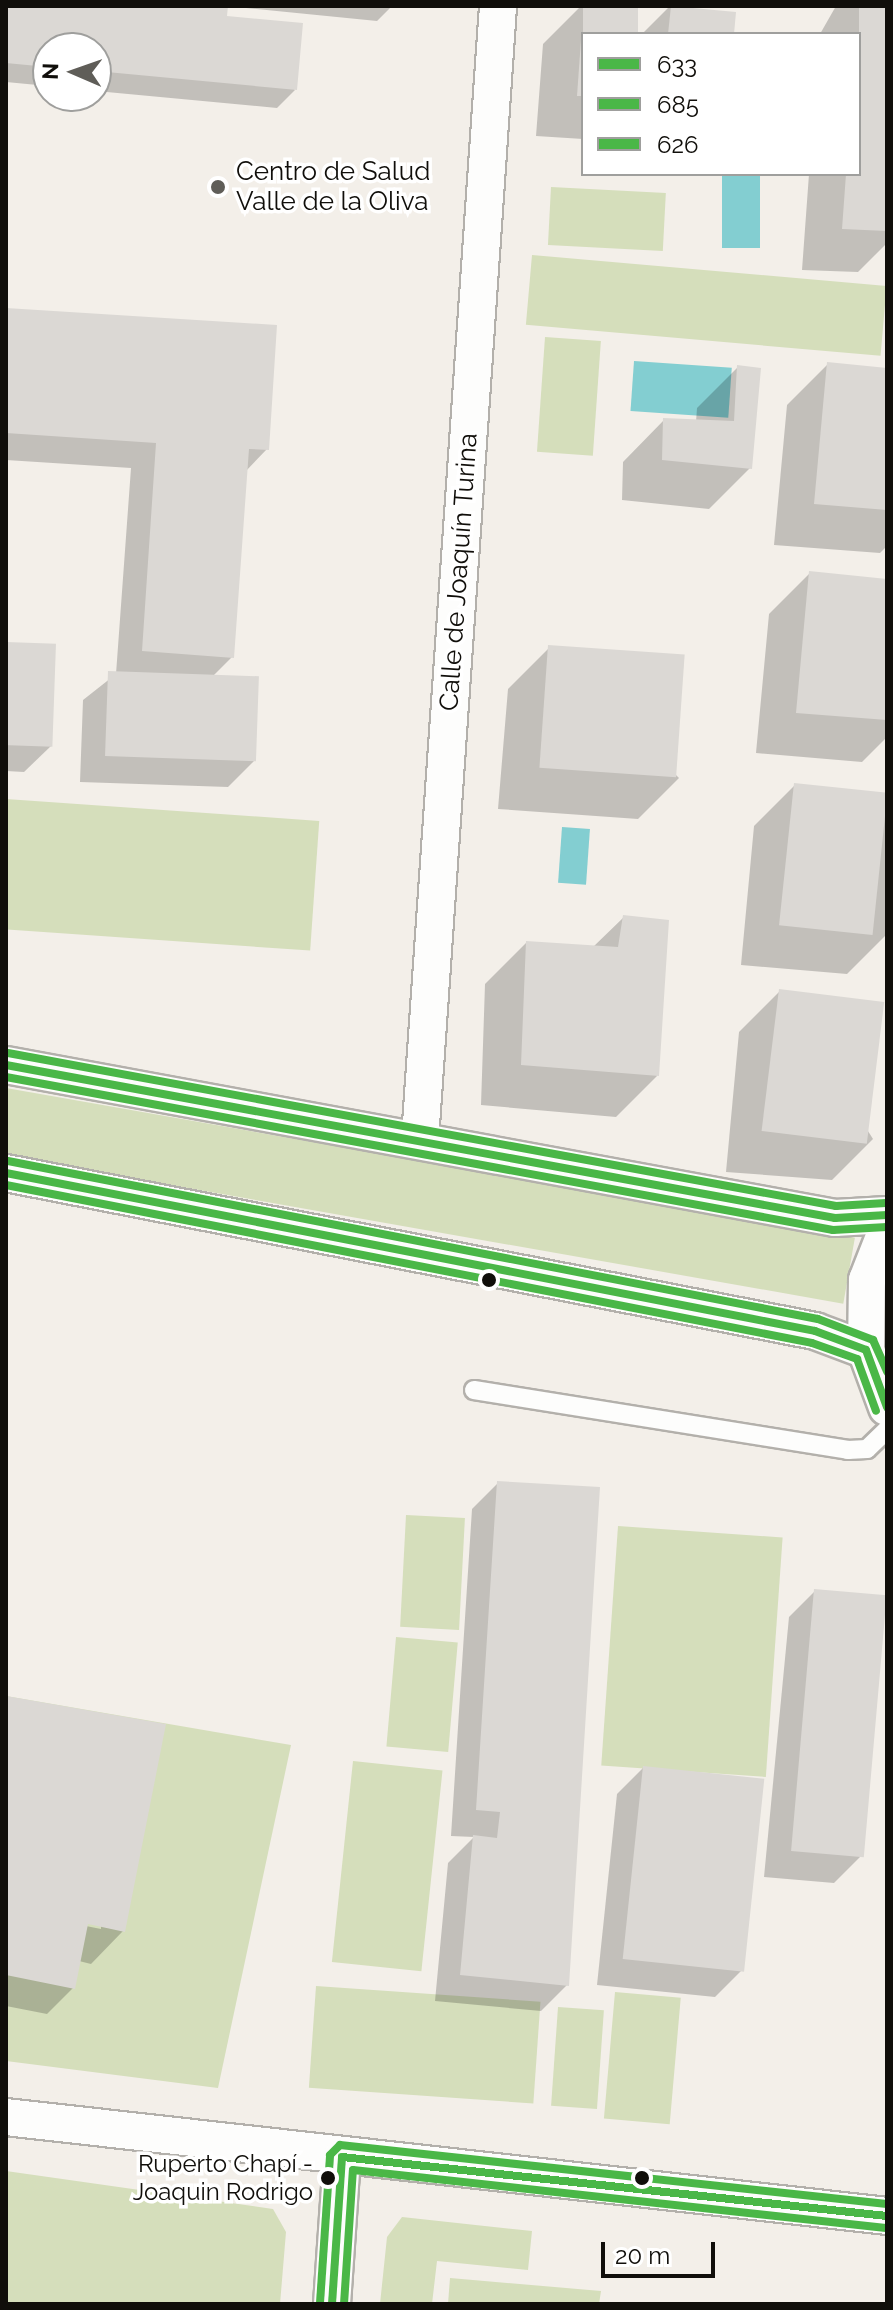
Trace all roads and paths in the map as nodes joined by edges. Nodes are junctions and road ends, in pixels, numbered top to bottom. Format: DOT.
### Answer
graph roads {
  1 [pos="498,6"];
  2 [pos="6,1065"];
  3 [pos="420,1139"];
  4 [pos="6,1173"];
  5 [pos="887,1215"];
  6 [pos="887,1229"];
  7 [pos="866,1350"];
  8 [pos="474,1390"];
  9 [pos="887,1407"];
  10 [pos="887,1430"];
  11 [pos="6,2117"];
  12 [pos="342,2157"];
  13 [pos="887,2216"];
  14 [pos="332,2304"];
  1 -- 3 [label="street, Calle de Joaquín Turina"];
  2 -- 3 [label="street"];
  3 -- 5 [label="street"];
  4 -- 7 [label="street"];
  6 -- 7 [label="street"];
  7 -- 9 [label="street"];
  8 -- 10 [label="lane"];
  11 -- 12 [label="street"];
  12 -- 13 [label="street"];
  12 -- 14 [label="street"];
}
